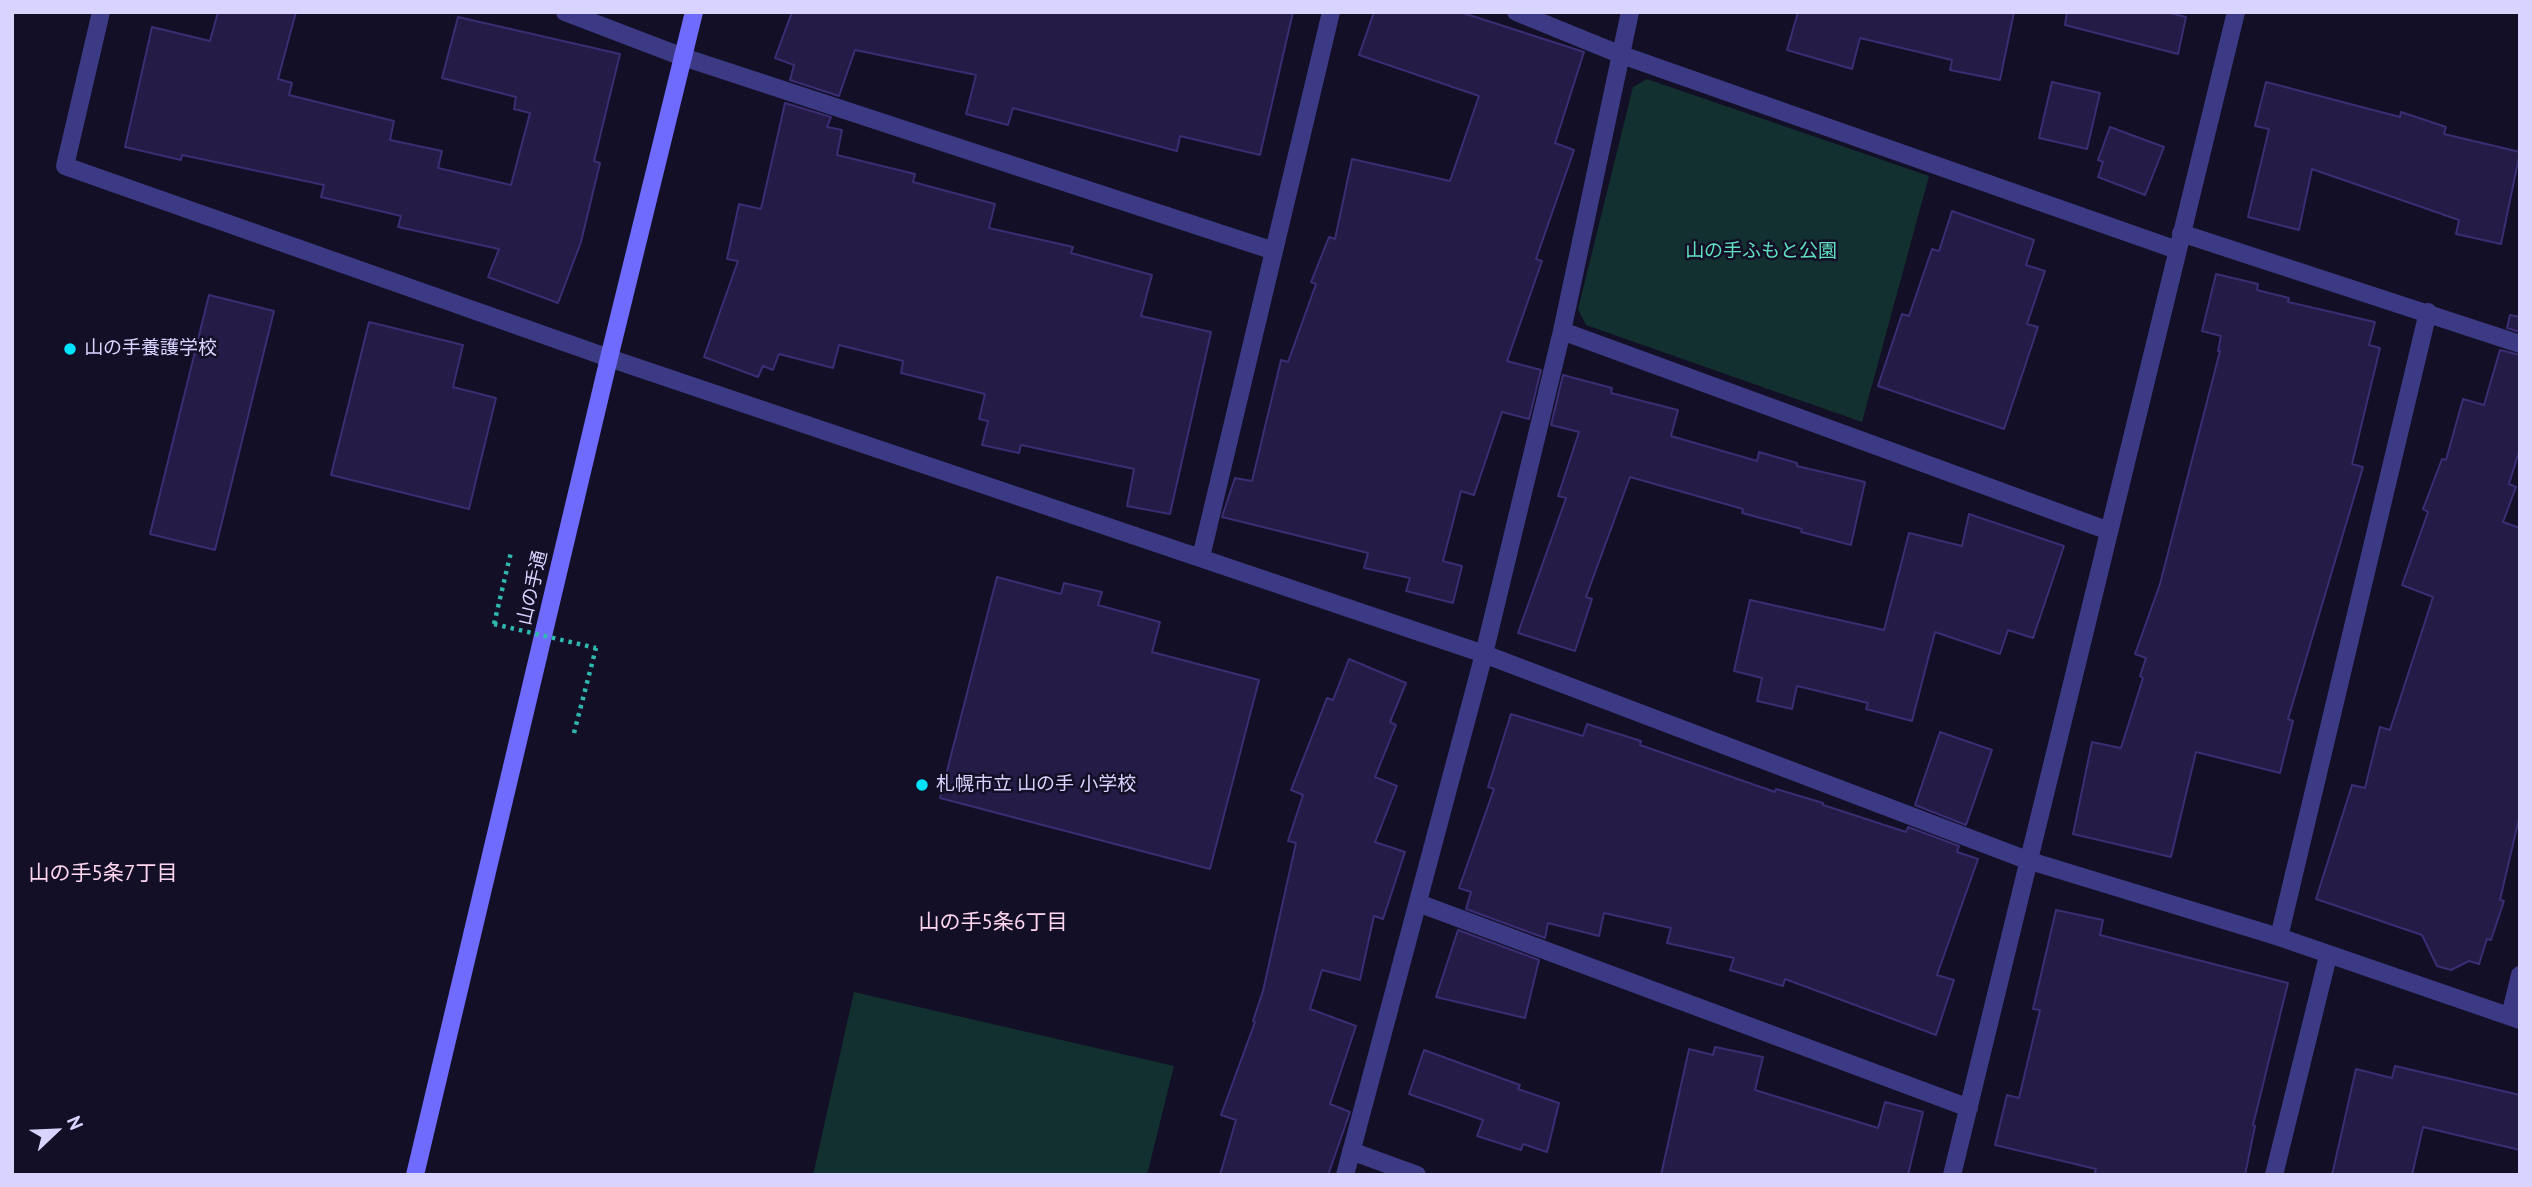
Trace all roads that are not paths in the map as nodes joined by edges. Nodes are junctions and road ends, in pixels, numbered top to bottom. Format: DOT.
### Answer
graph roads {
  1 [pos="101,12"];
  2 [pos="565,12"];
  3 [pos="694,12"];
  4 [pos="1331,12"];
  5 [pos="1516,12"];
  6 [pos="1630,12"];
  7 [pos="2235,12"];
  8 [pos="1619,54"];
  9 [pos="683,57"];
  10 [pos="2178,242"];
  11 [pos="1274,251"];
  12 [pos="2428,313"];
  13 [pos="1562,331"];
  14 [pos="2520,344"];
  15 [pos="609,358"];
  16 [pos="2109,531"];
  17 [pos="1201,557"];
  18 [pos="1484,654"];
  19 [pos="2027,860"];
  20 [pos="1418,903"];
  21 [pos="2279,937"];
  22 [pos="2328,956"];
  23 [pos="2520,975"];
  24 [pos="2515,1018"];
  25 [pos="1969,1108"];
  26 [pos="1351,1151"];
  27 [pos="415,1175"];
  28 [pos="1345,1175"];
  29 [pos="1417,1175"];
  30 [pos="1952,1175"];
  31 [pos="2274,1175"];
  1 -- 15 [label="street"];
  2 -- 9 [label="street"];
  3 -- 9 [label="main road, 山の手通"];
  4 -- 11 [label="street"];
  5 -- 8 [label="street"];
  6 -- 8 [label="street"];
  7 -- 10 [label="street"];
  8 -- 10 [label="street"];
  8 -- 13 [label="street"];
  9 -- 11 [label="street"];
  9 -- 15 [label="main road, 山の手通"];
  10 -- 12 [label="street"];
  10 -- 16 [label="street"];
  11 -- 17 [label="street"];
  12 -- 14 [label="street"];
  12 -- 21 [label="street"];
  13 -- 16 [label="street"];
  13 -- 18 [label="street"];
  15 -- 17 [label="street"];
  15 -- 27 [label="main road, 山の手通"];
  16 -- 19 [label="street"];
  17 -- 18 [label="street"];
  18 -- 19 [label="street"];
  18 -- 20 [label="street"];
  19 -- 21 [label="street"];
  19 -- 25 [label="street"];
  20 -- 25 [label="street"];
  20 -- 26 [label="street"];
  21 -- 22 [label="street"];
  22 -- 24 [label="street"];
  22 -- 31 [label="street"];
  23 -- 24 [label="street"];
  25 -- 30 [label="street"];
  26 -- 28 [label="street"];
  26 -- 29 [label="street"];
}
